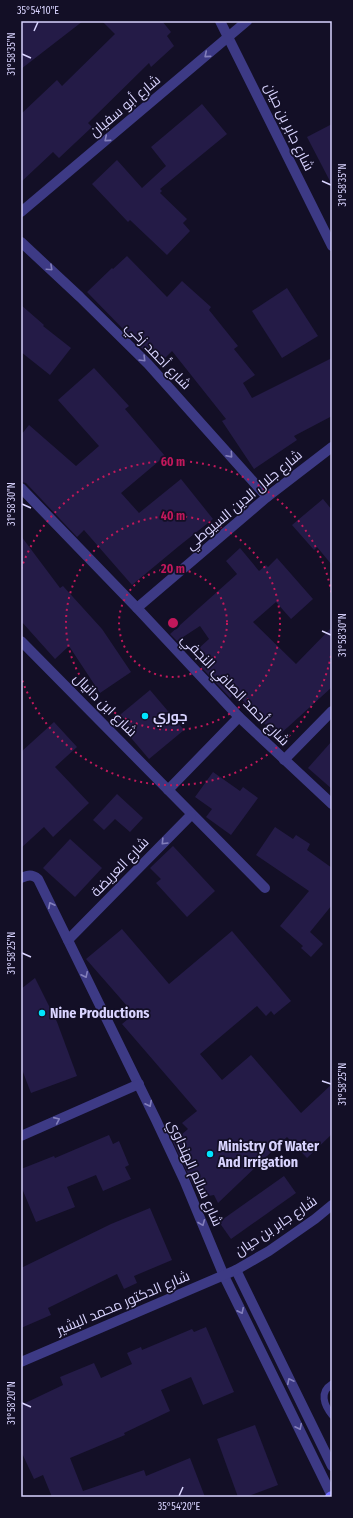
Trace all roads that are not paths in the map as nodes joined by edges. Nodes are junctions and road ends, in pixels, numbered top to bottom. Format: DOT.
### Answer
graph roads {
  1 [pos="220,21"];
  2 [pos="247,21"];
  3 [pos="228,37"];
  4 [pos="21,212"];
  5 [pos="21,242"];
  6 [pos="332,246"];
  7 [pos="332,447"];
  8 [pos="21,488"];
  9 [pos="266,497"];
  10 [pos="137,608"];
  11 [pos="21,641"];
  12 [pos="332,711"];
  13 [pos="239,717"];
  14 [pos="284,760"];
  15 [pos="168,790"];
  16 [pos="332,804"];
  17 [pos="191,814"];
  18 [pos="21,878"];
  19 [pos="265,888"];
  20 [pos="68,940"];
  21 [pos="139,1084"];
  22 [pos="21,1136"];
  23 [pos="332,1205"];
  24 [pos="236,1270"];
  25 [pos="224,1276"];
  26 [pos="21,1362"];
  27 [pos="332,1384"];
  28 [pos="332,1415"];
  29 [pos="332,1466"];
  30 [pos="331,1496"];
  1 -- 3 [label="street, شارع جابر بن حيان"];
  2 -- 3 [label="street, شارع أبو سفيان"];
  3 -- 4 [label="street, شارع أبو سفيان, one-way"];
  3 -- 6 [label="street, شارع جابر بن حيان"];
  5 -- 9 [label="street, شارع أحمد زكي, one-way"];
  7 -- 9 [label="street, شارع جلال الدين السيوطي"];
  8 -- 10 [label="street, شارع أحمد الصافي النجفي"];
  9 -- 10 [label="street, شارع جلال الدين السيوطي"];
  10 -- 13 [label="street, شارع أحمد الصافي النجفي"];
  11 -- 15 [label="street, شارع ابن دانيال"];
  12 -- 14 [label="street"];
  13 -- 14 [label="street, شارع أحمد الصافي النجفي"];
  13 -- 15 [label="street"];
  14 -- 16 [label="street, شارع أحمد الصافي النجفي"];
  15 -- 17 [label="street, شارع ابن دانيال"];
  17 -- 19 [label="street, شارع ابن دانيال"];
  17 -- 20 [label="street, شارع العريضة, one-way"];
  20 -- 18 [label="street, شارع سالم الهنداوي, one-way"];
  20 -- 21 [label="street, شارع سالم الهنداوي, one-way"];
  22 -- 21 [label="street, one-way"];
  21 -- 25 [label="street, شارع سالم الهنداوي, one-way"];
  23 -- 24 [label="street, شارع جابر بن حيان"];
  24 -- 25 [label="street, شارع الدكتور محمد البشير"];
  29 -- 24 [label="street, one-way"];
  25 -- 26 [label="street, شارع الدكتور محمد البشير"];
  25 -- 30 [label="street, شارع سالم الهنداوي, one-way"];
  27 -- 28 [label="lane"];
}
